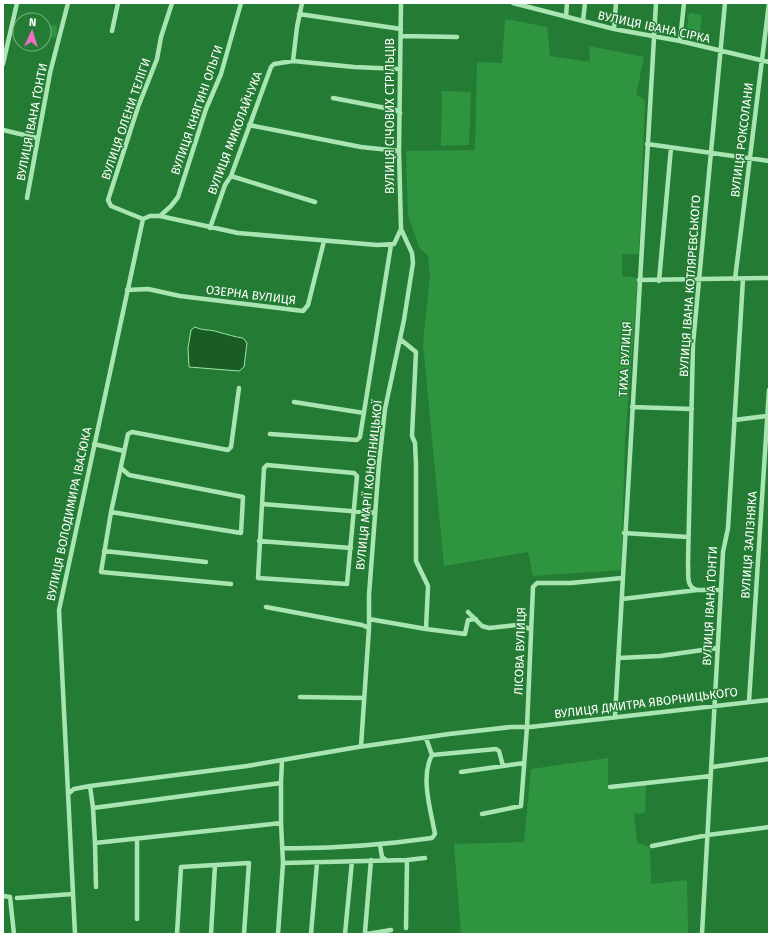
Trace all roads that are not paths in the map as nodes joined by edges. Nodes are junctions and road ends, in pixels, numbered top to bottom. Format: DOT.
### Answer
graph roads {
  1 [pos="17,3"];
  2 [pos="68,3"];
  3 [pos="118,3"];
  4 [pos="172,3"];
  5 [pos="241,3"];
  6 [pos="302,3"];
  7 [pos="401,3"];
  8 [pos="513,3"];
  9 [pos="567,3"];
  10 [pos="584,3"];
  11 [pos="616,3"];
  12 [pos="656,3"];
  13 [pos="684,3"];
  14 [pos="725,3"];
  15 [pos="769,3"];
  16 [pos="527,5"];
  17 [pos="300,14"];
  18 [pos="566,17"];
  19 [pos="583,21"];
  20 [pos="400,29"];
  21 [pos="614,29"];
  22 [pos="112,31"];
  23 [pos="401,36"];
  24 [pos="655,36"];
  25 [pos="457,37"];
  26 [pos="680,41"];
  27 [pos="720,51"];
  28 [pos="293,61"];
  29 [pos="761,61"];
  30 [pos="769,62"];
  31 [pos="3,64"];
  32 [pos="400,69"];
  33 [pos="333,98"];
  34 [pos="400,113"];
  35 [pos="250,125"];
  36 [pos="3,130"];
  37 [pos="37,138"];
  38 [pos="647,144"];
  39 [pos="671,148"];
  40 [pos="399,151"];
  41 [pos="710,153"];
  42 [pos="750,158"];
  43 [pos="769,161"];
  44 [pos="231,176"];
  45 [pos="27,198"];
  46 [pos="315,202"];
  47 [pos="160,216"];
  48 [pos="143,221"];
  49 [pos="210,228"];
  50 [pos="401,229"];
  51 [pos="323,242"];
  52 [pos="391,245"];
  53 [pos="769,278"];
  54 [pos="736,279"];
  55 [pos="743,279"];
  56 [pos="639,280"];
  57 [pos="699,280"];
  58 [pos="659,281"];
  59 [pos="127,290"];
  60 [pos="400,339"];
  61 [pos="239,388"];
  62 [pos="769,390"];
  63 [pos="294,402"];
  64 [pos="632,407"];
  65 [pos="692,409"];
  66 [pos="364,413"];
  67 [pos="767,416"];
  68 [pos="734,420"];
  69 [pos="270,434"];
  70 [pos="94,444"];
  71 [pos="124,451"];
  72 [pos="121,468"];
  73 [pos="262,504"];
  74 [pos="111,512"];
  75 [pos="354,512"];
  76 [pos="375,513"];
  77 [pos="624,534"];
  78 [pos="688,537"];
  79 [pos="259,541"];
  80 [pos="351,548"];
  81 [pos="104,551"];
  82 [pos="206,562"];
  83 [pos="622,578"];
  84 [pos="231,584"];
  85 [pos="697,590"];
  86 [pos="720,590"];
  87 [pos="622,599"];
  88 [pos="266,607"];
  89 [pos="468,612"];
  90 [pos="369,619"];
  91 [pos="476,619"];
  92 [pos="369,628"];
  93 [pos="426,629"];
  94 [pos="531,629"];
  95 [pos="717,648"];
  96 [pos="618,658"];
  97 [pos="300,697"];
  98 [pos="364,698"];
  99 [pos="769,700"];
  100 [pos="749,701"];
  101 [pos="715,705"];
  102 [pos="615,716"];
  103 [pos="526,727"];
  104 [pos="426,738"];
  105 [pos="361,746"];
  106 [pos="432,755"];
  107 [pos="769,759"];
  108 [pos="282,760"];
  109 [pos="524,763"];
  110 [pos="503,766"];
  111 [pos="712,767"];
  112 [pos="461,772"];
  113 [pos="711,776"];
  114 [pos="282,783"];
  115 [pos="90,786"];
  116 [pos="610,787"];
  117 [pos="68,794"];
  118 [pos="93,808"];
  119 [pos="482,814"];
  120 [pos="281,823"];
  121 [pos="769,827"];
  122 [pos="708,835"];
  123 [pos="137,839"];
  124 [pos="95,843"];
  125 [pos="380,845"];
  126 [pos="652,846"];
  127 [pos="282,848"];
  128 [pos="425,858"];
  129 [pos="385,859"];
  130 [pos="371,860"];
  131 [pos="407,860"];
  132 [pos="352,861"];
  133 [pos="317,862"];
  134 [pos="283,863"];
  135 [pos="215,865"];
  136 [pos="96,887"];
  137 [pos="73,894"];
  138 [pos="3,896"];
  139 [pos="17,898"];
  140 [pos="137,919"];
  141 [pos="406,928"];
  142 [pos="391,930"];
  143 [pos="14,934"];
  144 [pos="75,934"];
  145 [pos="177,934"];
  146 [pos="211,934"];
  147 [pos="244,934"];
  148 [pos="278,934"];
  149 [pos="312,934"];
  150 [pos="345,934"];
  151 [pos="702,934"];
  1 -- 31 [label="street"];
  2 -- 37 [label="street, ВУЛИЦЯ ІВАНА ҐОНТИ"];
  3 -- 22 [label="street"];
  4 -- 48 [label="street, ВУЛИЦЯ ОЛЕНИ ТЕЛІГИ"];
  5 -- 47 [label="street, ВУЛИЦЯ КНЯГИНІ ОЛЬГИ"];
  6 -- 17 [label="street"];
  7 -- 20 [label="street, ВУЛИЦЯ СІЧОВИХ СТРІЛЬЦІВ"];
  8 -- 16 [label="street, ВУЛИЦЯ ІВАНА СІРКА"];
  9 -- 18 [label="street"];
  10 -- 19 [label="street"];
  11 -- 21 [label="street"];
  12 -- 24 [label="street, ТИХА ВУЛИЦЯ"];
  13 -- 26 [label="street"];
  14 -- 27 [label="street, ВУЛИЦЯ ІВАНА КОТЛЯРЕВСЬКОГО"];
  15 -- 29 [label="street, ВУЛИЦЯ РОКСОЛАНИ"];
  16 -- 18 [label="street, ВУЛИЦЯ ІВАНА СІРКА"];
  17 -- 20 [label="street"];
  17 -- 28 [label="street"];
  18 -- 19 [label="street, ВУЛИЦЯ ІВАНА СІРКА"];
  19 -- 21 [label="street, ВУЛИЦЯ ІВАНА СІРКА"];
  20 -- 23 [label="street, ВУЛИЦЯ СІЧОВИХ СТРІЛЬЦІВ"];
  21 -- 24 [label="street, ВУЛИЦЯ ІВАНА СІРКА"];
  23 -- 25 [label="street"];
  23 -- 32 [label="street, ВУЛИЦЯ СІЧОВИХ СТРІЛЬЦІВ"];
  24 -- 26 [label="street, ВУЛИЦЯ ІВАНА СІРКА"];
  24 -- 38 [label="street, ТИХА ВУЛИЦЯ"];
  26 -- 27 [label="street, ВУЛИЦЯ ІВАНА СІРКА"];
  27 -- 29 [label="street, ВУЛИЦЯ ІВАНА СІРКА"];
  27 -- 41 [label="street, ВУЛИЦЯ ІВАНА КОТЛЯРЕВСЬКОГО"];
  28 -- 32 [label="street"];
  28 -- 35 [label="street, ВУЛИЦЯ МИКОЛАЙЧУКА"];
  29 -- 30 [label="street, ВУЛИЦЯ ІВАНА СІРКА"];
  29 -- 42 [label="street, ВУЛИЦЯ РОКСОЛАНИ"];
  32 -- 34 [label="street, ВУЛИЦЯ СІЧОВИХ СТРІЛЬЦІВ"];
  33 -- 34 [label="street"];
  34 -- 40 [label="street, ВУЛИЦЯ СІЧОВИХ СТРІЛЬЦІВ"];
  35 -- 40 [label="street"];
  35 -- 44 [label="street, ВУЛИЦЯ МИКОЛАЙЧУКА"];
  36 -- 37 [label="street"];
  37 -- 45 [label="street, ВУЛИЦЯ ІВАНА ҐОНТИ"];
  38 -- 39 [label="street"];
  38 -- 56 [label="street, ТИХА ВУЛИЦЯ"];
  39 -- 41 [label="street"];
  39 -- 58 [label="street"];
  40 -- 50 [label="street, ВУЛИЦЯ СІЧОВИХ СТРІЛЬЦІВ"];
  41 -- 42 [label="street"];
  41 -- 57 [label="street, ВУЛИЦЯ ІВАНА КОТЛЯРЕВСЬКОГО"];
  42 -- 43 [label="street"];
  42 -- 54 [label="street, ВУЛИЦЯ РОКСОЛАНИ"];
  44 -- 46 [label="street"];
  44 -- 49 [label="street, ВУЛИЦЯ МИКОЛАЙЧУКА"];
  47 -- 48 [label="street"];
  47 -- 49 [label="street"];
  48 -- 59 [label="street, ВУЛИЦЯ ВОЛОДИМИРА ІВАСЮКА"];
  49 -- 51 [label="street"];
  50 -- 52 [label="street"];
  50 -- 60 [label="street, ВУЛИЦЯ МАРІЇ КОНОПНИЦЬКОЇ"];
  51 -- 52 [label="street"];
  51 -- 59 [label="street, ОЗЕРНА ВУЛИЦЯ"];
  52 -- 66 [label="street"];
  53 -- 55 [label="street"];
  54 -- 55 [label="street"];
  54 -- 57 [label="street"];
  55 -- 68 [label="street, ВУЛИЦЯ ІВАНА ҐОНТИ"];
  56 -- 58 [label="street"];
  56 -- 64 [label="street, ТИХА ВУЛИЦЯ"];
  57 -- 58 [label="street"];
  57 -- 65 [label="street, ВУЛИЦЯ ІВАНА КОТЛЯРЕВСЬКОГО"];
  59 -- 70 [label="street, ВУЛИЦЯ ВОЛОДИМИРА ІВАСЮКА"];
  60 -- 76 [label="street, ВУЛИЦЯ МАРІЇ КОНОПНИЦЬКОЇ"];
  60 -- 93 [label="street"];
  61 -- 71 [label="street"];
  62 -- 67 [label="street, ВУЛИЦЯ ЗАЛІЗНЯКА"];
  63 -- 66 [label="street"];
  64 -- 65 [label="street"];
  64 -- 77 [label="street, ТИХА ВУЛИЦЯ"];
  65 -- 78 [label="street, ВУЛИЦЯ ІВАНА КОТЛЯРЕВСЬКОГО"];
  66 -- 69 [label="street"];
  67 -- 68 [label="street"];
  67 -- 100 [label="street, ВУЛИЦЯ ЗАЛІЗНЯКА"];
  68 -- 86 [label="street, ВУЛИЦЯ ІВАНА ҐОНТИ"];
  70 -- 71 [label="street"];
  70 -- 117 [label="street, ВУЛИЦЯ ВОЛОДИМИРА ІВАСЮКА"];
  71 -- 72 [label="street"];
  72 -- 74 [label="street"];
  72 -- 74 [label="street"];
  73 -- 75 [label="street"];
  73 -- 75 [label="street"];
  73 -- 79 [label="street"];
  74 -- 81 [label="street"];
  75 -- 76 [label="street"];
  75 -- 80 [label="street"];
  76 -- 90 [label="street, ВУЛИЦЯ МАРІЇ КОНОПНИЦЬКОЇ"];
  77 -- 78 [label="street"];
  77 -- 83 [label="street, ТИХА ВУЛИЦЯ"];
  78 -- 85 [label="street, ВУЛИЦЯ ІВАНА КОТЛЯРЕВСЬКОГО"];
  79 -- 80 [label="street"];
  79 -- 80 [label="street"];
  81 -- 82 [label="street"];
  81 -- 84 [label="street"];
  83 -- 87 [label="street, ТИХА ВУЛИЦЯ"];
  83 -- 94 [label="street, ЛІСОВА ВУЛИЦЯ"];
  85 -- 86 [label="street"];
  85 -- 87 [label="street"];
  86 -- 95 [label="street, ВУЛИЦЯ ІВАНА ҐОНТИ"];
  87 -- 96 [label="street, ТИХА ВУЛИЦЯ"];
  88 -- 92 [label="street"];
  89 -- 91 [label="street"];
  90 -- 92 [label="street, ВУЛИЦЯ МАРІЇ КОНОПНИЦЬКОЇ"];
  90 -- 93 [label="street"];
  91 -- 93 [label="street"];
  91 -- 94 [label="street"];
  92 -- 98 [label="street, ВУЛИЦЯ МАРІЇ КОНОПНИЦЬКОЇ"];
  94 -- 103 [label="street, ЛІСОВА ВУЛИЦЯ"];
  95 -- 96 [label="street"];
  95 -- 101 [label="street, ВУЛИЦЯ ІВАНА ҐОНТИ"];
  96 -- 102 [label="street, ТИХА ВУЛИЦЯ"];
  97 -- 98 [label="street"];
  98 -- 105 [label="street, ВУЛИЦЯ МАРІЇ КОНОПНИЦЬКОЇ"];
  99 -- 100 [label="street, ВУЛИЦЯ ДМИТРА ЯВОРНИЦЬКОГО"];
  100 -- 101 [label="street, ВУЛИЦЯ ДМИТРА ЯВОРНИЦЬКОГО"];
  101 -- 102 [label="street, ВУЛИЦЯ ДМИТРА ЯВОРНИЦЬКОГО"];
  101 -- 111 [label="street, ВУЛИЦЯ ІВАНА ҐОНТИ"];
  102 -- 103 [label="street, ВУЛИЦЯ ДМИТРА ЯВОРНИЦЬКОГО"];
  103 -- 104 [label="street, ВУЛИЦЯ ДМИТРА ЯВОРНИЦЬКОГО"];
  103 -- 109 [label="street, ЛІСОВА ВУЛИЦЯ"];
  104 -- 105 [label="street, ВУЛИЦЯ ДМИТРА ЯВОРНИЦЬКОГО"];
  104 -- 106 [label="street"];
  105 -- 108 [label="street, ВУЛИЦЯ ДМИТРА ЯВОРНИЦЬКОГО"];
  106 -- 110 [label="street"];
  106 -- 125 [label="street"];
  107 -- 111 [label="street"];
  108 -- 114 [label="street"];
  108 -- 115 [label="street, ВУЛИЦЯ ДМИТРА ЯВОРНИЦЬКОГО"];
  109 -- 110 [label="street"];
  109 -- 119 [label="street, ЛІСОВА ВУЛИЦЯ"];
  110 -- 112 [label="street"];
  111 -- 113 [label="street, ВУЛИЦЯ ІВАНА ҐОНТИ"];
  113 -- 116 [label="street"];
  113 -- 122 [label="street, ВУЛИЦЯ ІВАНА ҐОНТИ"];
  114 -- 118 [label="street"];
  114 -- 120 [label="street"];
  115 -- 117 [label="street, ВУЛИЦЯ ДМИТРА ЯВОРНИЦЬКОГО"];
  115 -- 118 [label="street"];
  117 -- 137 [label="street, ВУЛИЦЯ ВОЛОДИМИРА ІВАСЮКА"];
  118 -- 124 [label="street"];
  120 -- 123 [label="street"];
  120 -- 127 [label="street"];
  121 -- 122 [label="street"];
  122 -- 126 [label="street"];
  122 -- 151 [label="street, ВУЛИЦЯ ІВАНА ҐОНТИ"];
  123 -- 124 [label="street"];
  123 -- 140 [label="street"];
  124 -- 136 [label="street"];
  125 -- 127 [label="street"];
  125 -- 129 [label="street"];
  127 -- 134 [label="street"];
  128 -- 131 [label="street"];
  129 -- 130 [label="street"];
  129 -- 131 [label="street"];
  130 -- 132 [label="street"];
  130 -- 142 [label="street"];
  131 -- 141 [label="street"];
  132 -- 133 [label="street"];
  132 -- 150 [label="street"];
  133 -- 134 [label="street"];
  133 -- 149 [label="street"];
  134 -- 148 [label="street"];
  135 -- 145 [label="street"];
  135 -- 146 [label="street"];
  135 -- 147 [label="street"];
  137 -- 139 [label="street"];
  137 -- 144 [label="street, ВУЛИЦЯ ВОЛОДИМИРА ІВАСЮКА"];
  138 -- 143 [label="street"];
}
